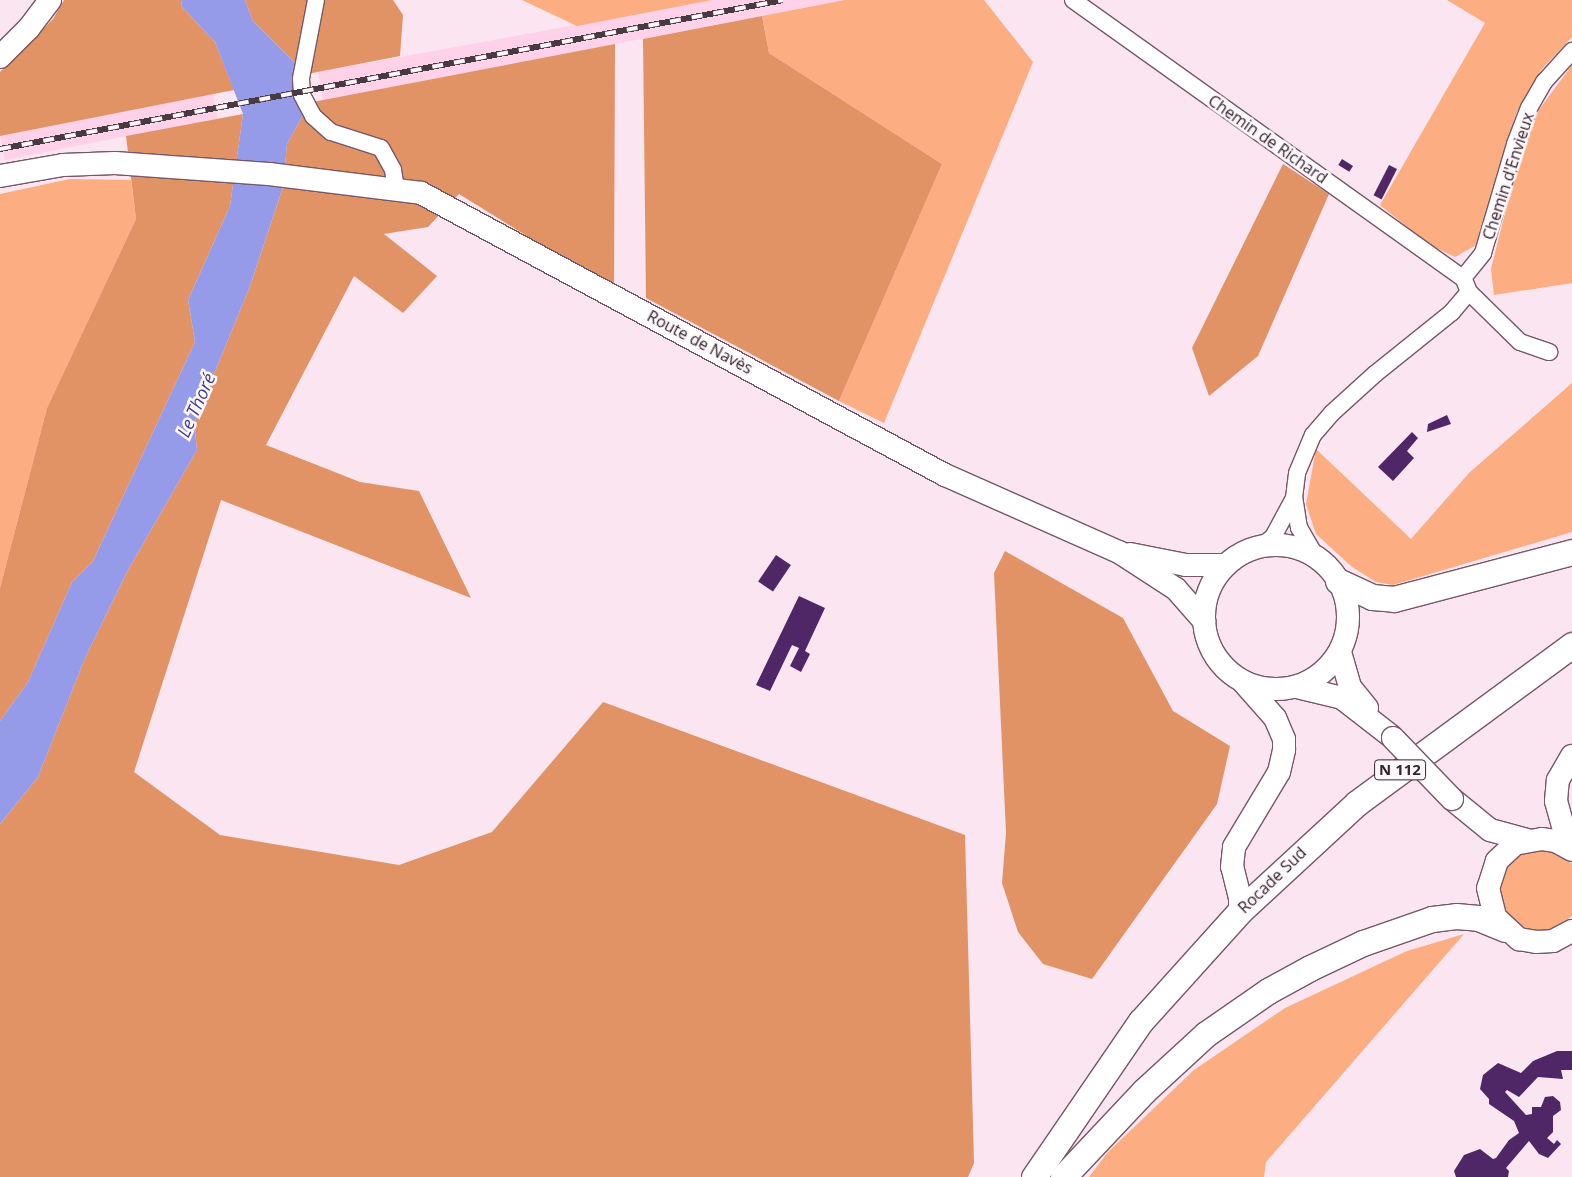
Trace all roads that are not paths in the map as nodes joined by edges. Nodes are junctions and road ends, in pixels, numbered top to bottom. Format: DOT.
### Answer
graph roads {
  1 [pos="50,0"];
  2 [pos="316,0"];
  3 [pos="1073,0"];
  4 [pos="1572,51"];
  5 [pos="0,57"];
  6 [pos="0,176"];
  7 [pos="396,190"];
  8 [pos="1466,285"];
  9 [pos="1549,352"];
  10 [pos="1294,498"];
  11 [pos="1260,546"];
  12 [pos="1119,552"];
  13 [pos="1572,552"];
  14 [pos="1316,557"];
  15 [pos="1226,565"];
  16 [pos="1338,580"];
  17 [pos="1204,621"];
  18 [pos="1572,645"];
  19 [pos="1340,652"];
  20 [pos="1239,679"];
  21 [pos="1297,687"];
  22 [pos="1392,737"];
  23 [pos="1572,756"];
  24 [pos="1454,800"];
  25 [pos="1527,840"];
  26 [pos="1571,849"];
  27 [pos="1491,872"];
  28 [pos="1240,910"];
  29 [pos="1505,929"];
  30 [pos="1572,931"];
  31 [pos="1034,1177"];
  32 [pos="1063,1177"];
  1 -- 5 [label="main road"];
  2 -- 7 [label="street"];
  3 -- 8 [label="street, Chemin de Richard"];
  4 -- 8 [label="street, Chemin d'Envieux"];
  6 -- 7 [label="main road, Route de Navès"];
  7 -- 12 [label="main road, Route de Navès"];
  8 -- 9 [label="street, Chemin de Richard"];
  8 -- 10 [label="street, Chemin d'Envieux"];
  10 -- 11 [label="street"];
  10 -- 14 [label="street"];
  11 -- 14 [label="main road, Route de Navès"];
  11 -- 15 [label="main road, Route de Navès"];
  12 -- 15 [label="main road, Route de Navès"];
  12 -- 17 [label="main road, Route de Navès"];
  13 -- 16 [label="main road"];
  14 -- 16 [label="main road, Route de Navès"];
  15 -- 17 [label="main road, Route de Navès"];
  16 -- 19 [label="main road, Route de Navès"];
  17 -- 20 [label="main road, Route de Navès"];
  18 -- 28 [label="main road, Rocade Sud / N 112"];
  19 -- 21 [label="main road"];
  19 -- 22 [label="main road, Route de Navès"];
  20 -- 21 [label="main road, Route de Navès"];
  20 -- 28 [label="main road"];
  21 -- 22 [label="main road, Route de Navès"];
  22 -- 24 [label="main road, Route de Navès, bridge"];
  23 -- 26 [label="main road"];
  24 -- 25 [label="main road, Route de Navès"];
  24 -- 27 [label="main road, Route de Navès"];
  25 -- 26 [label="main road, Route de Navès"];
  25 -- 27 [label="main road"];
  27 -- 29 [label="main road, Route de Navès"];
  28 -- 31 [label="main road, Rocade Sud / N 112"];
  29 -- 30 [label="main road"];
  29 -- 32 [label="main road"];
}
